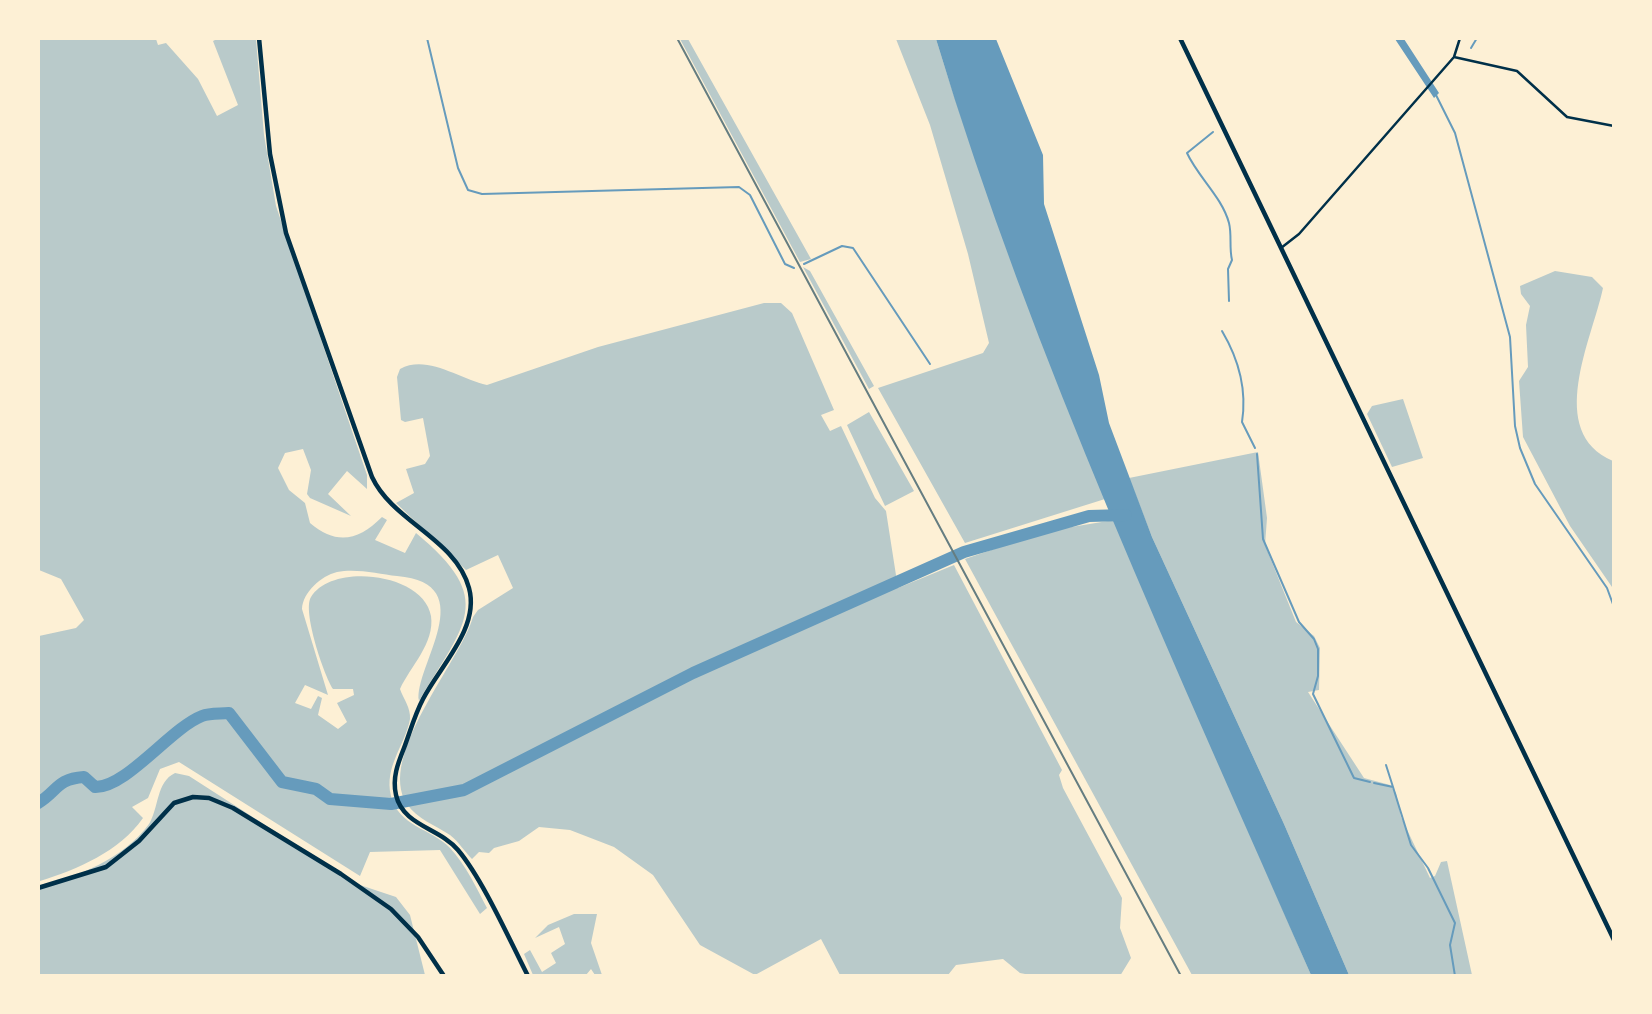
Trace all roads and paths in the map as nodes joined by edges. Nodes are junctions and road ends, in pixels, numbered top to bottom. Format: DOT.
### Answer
graph roads {
  1 [pos="259,38"];
  2 [pos="1180,38"];
  3 [pos="1460,38"];
  4 [pos="1454,57"];
  5 [pos="1614,126"];
  6 [pos="1281,248"];
  7 [pos="38,888"];
  8 [pos="1614,940"];
  9 [pos="444,975"];
  10 [pos="528,975"];
  1 -- 10 [label="main road"];
  2 -- 6 [label="main road"];
  3 -- 4 [label="street"];
  4 -- 5 [label="street"];
  4 -- 6 [label="street"];
  6 -- 8 [label="main road"];
  7 -- 9 [label="main road"];
}
